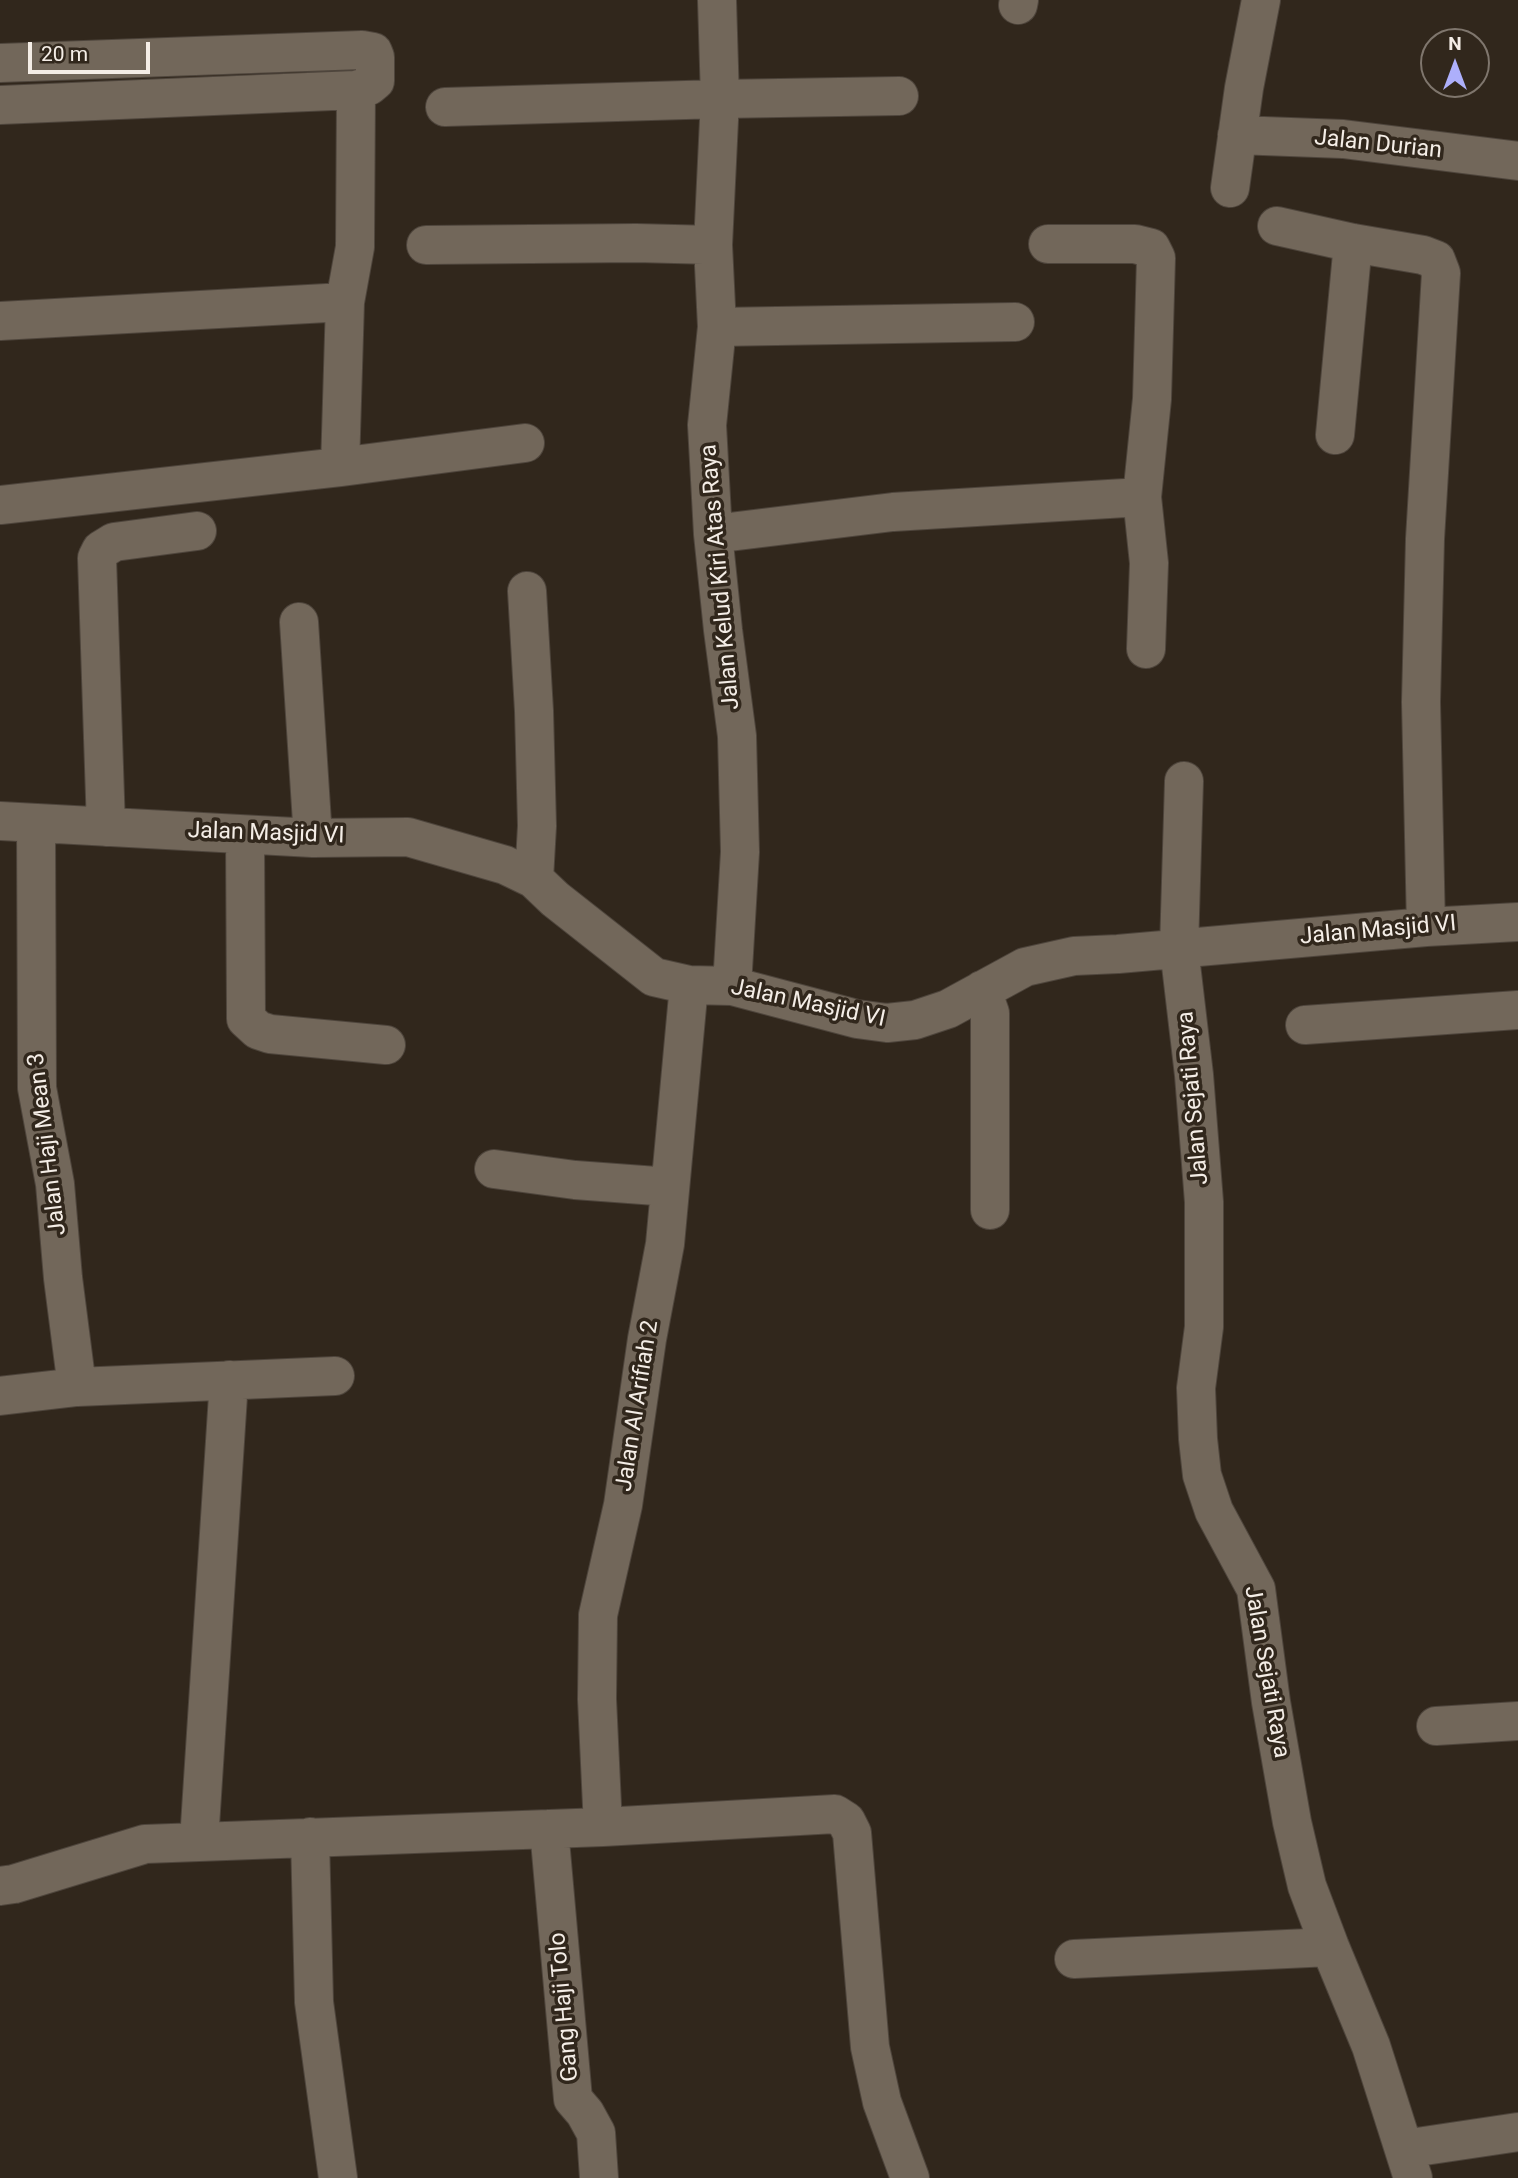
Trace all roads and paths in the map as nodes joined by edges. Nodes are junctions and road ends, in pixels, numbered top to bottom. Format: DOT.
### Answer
graph roads {
  1 [pos="717,0"];
  2 [pos="1261,0"];
  3 [pos="0,63"];
  4 [pos="356,90"];
  5 [pos="900,96"];
  6 [pos="720,99"];
  7 [pos="0,105"];
  8 [pos="445,107"];
  9 [pos="1518,161"];
  10 [pos="1277,226"];
  11 [pos="1353,243"];
  12 [pos="1048,244"];
  13 [pos="426,245"];
  14 [pos="713,245"];
  15 [pos="345,302"];
  16 [pos="0,321"];
  17 [pos="1015,322"];
  18 [pos="717,327"];
  19 [pos="1335,435"];
  20 [pos="525,443"];
  21 [pos="340,467"];
  22 [pos="1142,497"];
  23 [pos="0,505"];
  24 [pos="197,531"];
  25 [pos="713,534"];
  26 [pos="527,591"];
  27 [pos="299,622"];
  28 [pos="1146,649"];
  29 [pos="1184,780"];
  30 [pos="18,822"];
  31 [pos="106,827"];
  32 [pos="245,835"];
  33 [pos="313,838"];
  34 [pos="534,879"];
  35 [pos="1518,922"];
  36 [pos="1426,927"];
  37 [pos="1179,948"];
  38 [pos="689,985"];
  39 [pos="732,986"];
  40 [pos="982,990"];
  41 [pos="1518,1010"];
  42 [pos="1305,1025"];
  43 [pos="386,1045"];
  44 [pos="494,1169"];
  45 [pos="670,1187"];
  46 [pos="990,1210"];
  47 [pos="335,1376"];
  48 [pos="229,1380"];
  49 [pos="77,1387"];
  50 [pos="0,1396"];
  51 [pos="1518,1721"];
  52 [pos="1436,1726"];
  53 [pos="603,1826"];
  54 [pos="549,1829"];
  55 [pos="310,1838"];
  56 [pos="199,1841"];
  57 [pos="0,1886"];
  58 [pos="1330,1947"];
  59 [pos="1074,1959"];
  60 [pos="1518,2132"];
  61 [pos="1409,2163"];
  62 [pos="338,2178"];
  63 [pos="599,2178"];
  64 [pos="910,2178"];
  1 -- 6 [label="street, Jalan Kelud Kiri Atas Raya"];
  2 -- 9 [label="street, Jalan Durian"];
  3 -- 4 [label="street"];
  4 -- 7 [label="street"];
  4 -- 15 [label="street"];
  5 -- 6 [label="street"];
  6 -- 8 [label="street"];
  6 -- 14 [label="street, Jalan Kelud Kiri Atas Raya"];
  10 -- 11 [label="street"];
  11 -- 19 [label="street"];
  11 -- 36 [label="street"];
  12 -- 22 [label="street"];
  13 -- 14 [label="street"];
  14 -- 18 [label="street, Jalan Kelud Kiri Atas Raya"];
  15 -- 16 [label="street"];
  15 -- 21 [label="street"];
  17 -- 18 [label="street"];
  18 -- 25 [label="street, Jalan Kelud Kiri Atas Raya"];
  20 -- 21 [label="street"];
  21 -- 23 [label="street"];
  22 -- 25 [label="street"];
  22 -- 28 [label="street"];
  24 -- 31 [label="street"];
  25 -- 39 [label="street, Jalan Kelud Kiri Atas Raya"];
  26 -- 34 [label="street"];
  27 -- 33 [label="street"];
  29 -- 37 [label="street, Jalan Sejati Raya"];
  30 -- 31 [label="street, Jalan Masjid VI"];
  30 -- 49 [label="street, Jalan Haji Mean 3"];
  31 -- 32 [label="street, Jalan Masjid VI"];
  32 -- 33 [label="street, Jalan Masjid VI"];
  32 -- 43 [label="street"];
  33 -- 34 [label="street, Jalan Masjid VI"];
  34 -- 38 [label="street, Jalan Masjid VI"];
  35 -- 36 [label="street, Jalan Masjid VI"];
  36 -- 37 [label="street, Jalan Masjid VI"];
  37 -- 40 [label="street, Jalan Masjid VI"];
  37 -- 58 [label="street, Jalan Sejati Raya"];
  38 -- 39 [label="street, Jalan Masjid VI"];
  38 -- 45 [label="street, Jalan Al Arifiah 2"];
  39 -- 40 [label="street, Jalan Masjid VI"];
  40 -- 46 [label="street"];
  41 -- 42 [label="street"];
  44 -- 45 [label="street"];
  45 -- 53 [label="street, Jalan Al Arifiah 2"];
  47 -- 48 [label="street"];
  48 -- 49 [label="street"];
  48 -- 56 [label="street"];
  49 -- 50 [label="street"];
  51 -- 52 [label="street"];
  53 -- 54 [label="street"];
  53 -- 64 [label="street"];
  54 -- 55 [label="street"];
  54 -- 63 [label="street, Gang Haji Tolo"];
  55 -- 56 [label="street"];
  55 -- 62 [label="street"];
  56 -- 57 [label="street"];
  58 -- 59 [label="street"];
  58 -- 61 [label="street, Jalan Sejati Raya"];
  60 -- 61 [label="street"];
}
